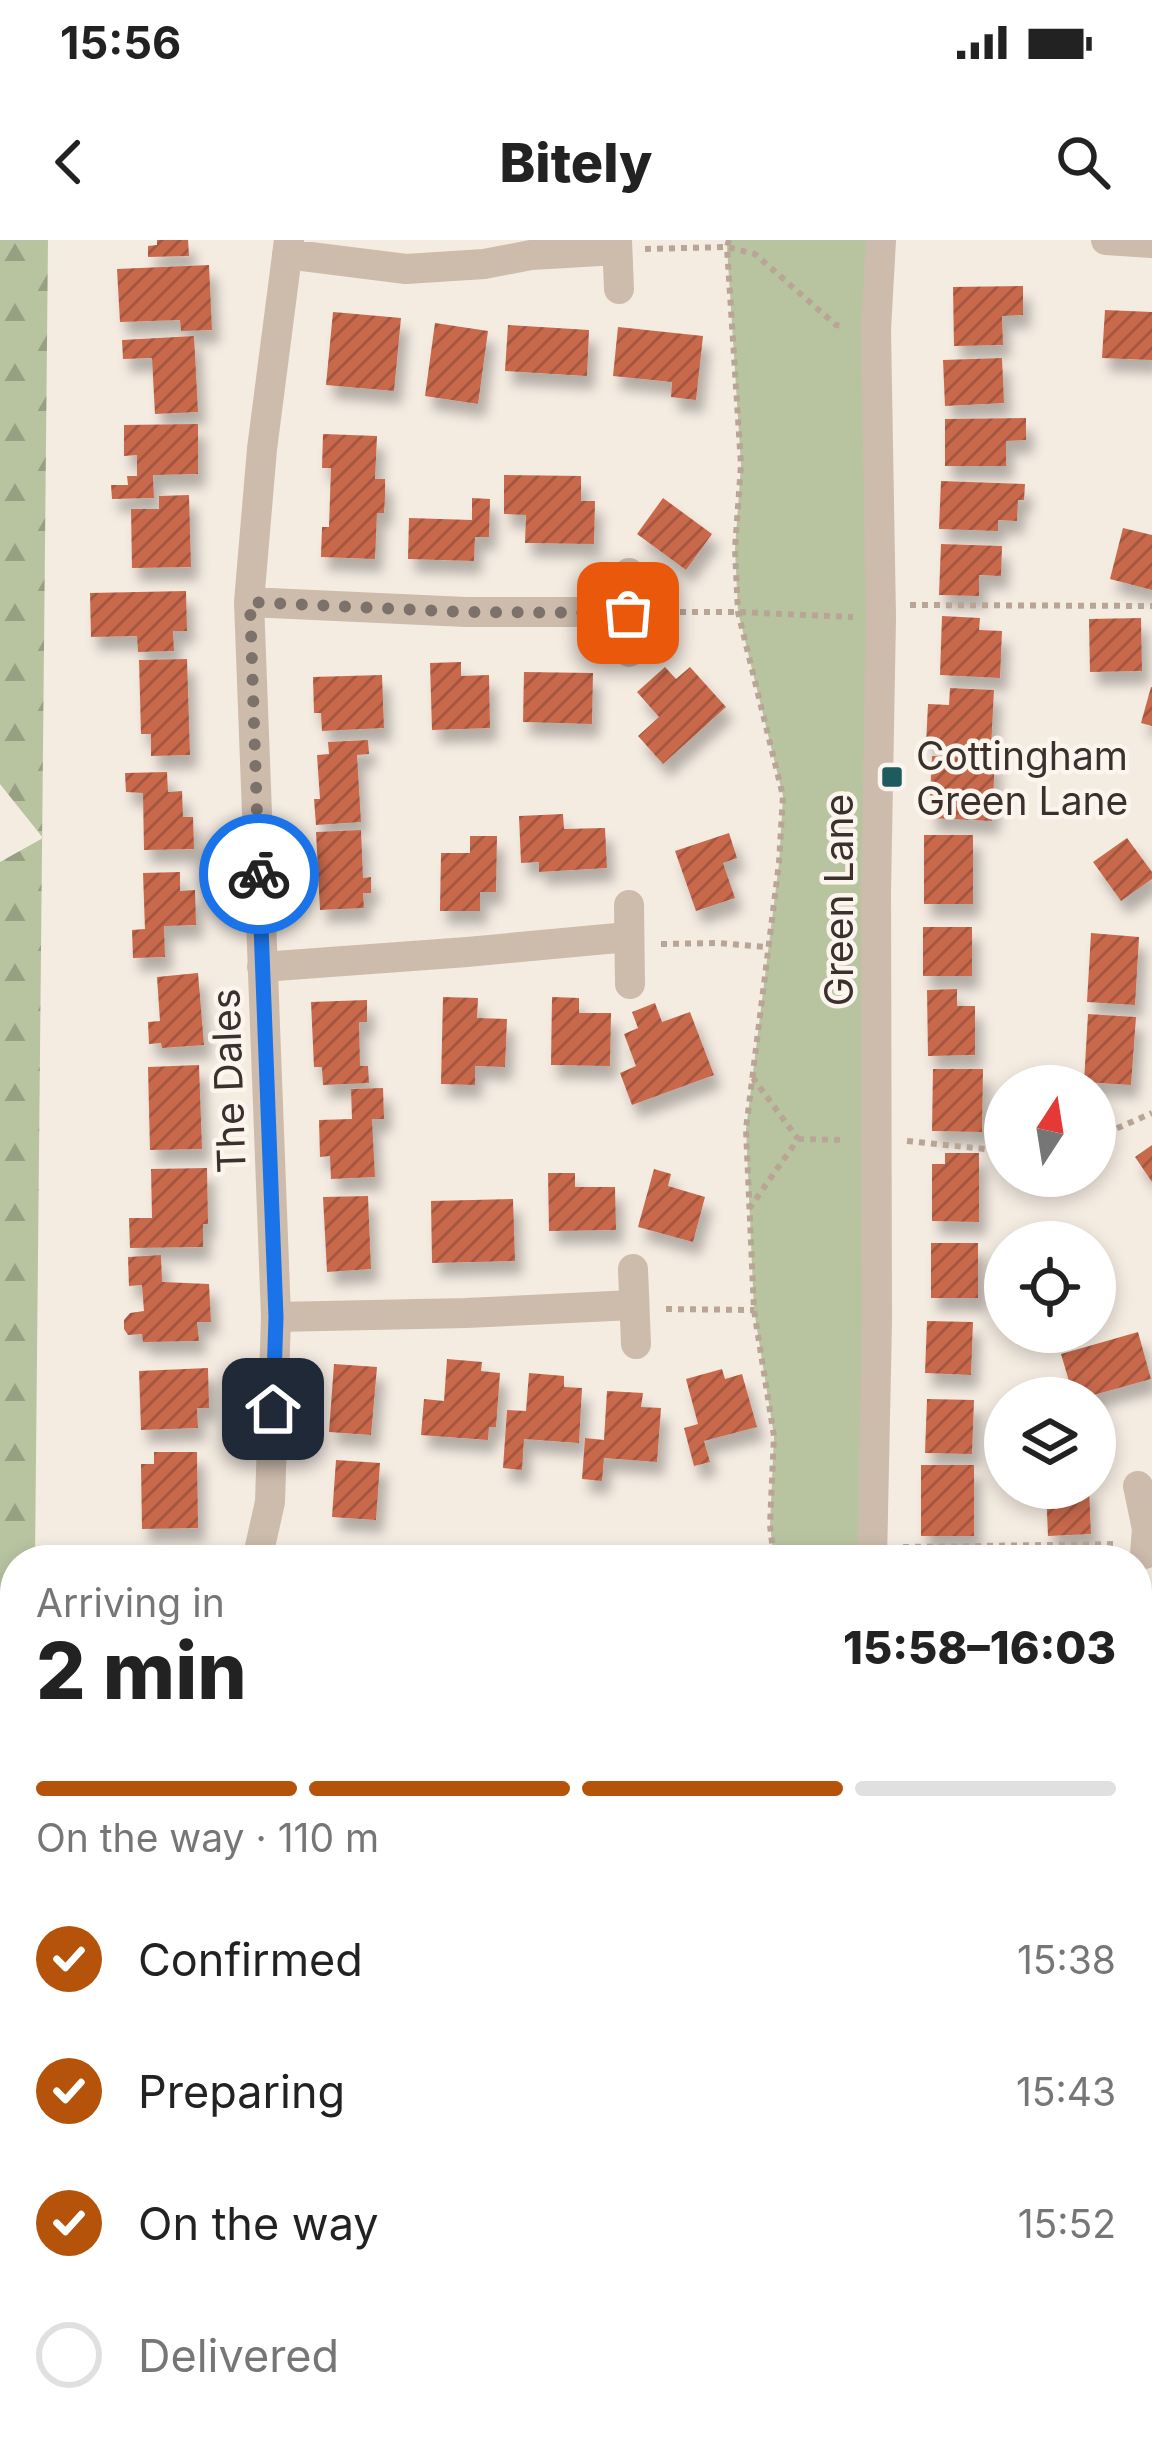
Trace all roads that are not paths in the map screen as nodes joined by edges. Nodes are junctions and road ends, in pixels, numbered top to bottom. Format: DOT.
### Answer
graph roads {
  1 [pos="881,240"];
  2 [pos="1106,240"];
  3 [pos="1152,243"];
  4 [pos="617,245"];
  5 [pos="288,247"];
  6 [pos="620,289"];
  7 [pos="628,573"];
  8 [pos="250,602"];
  9 [pos="628,613"];
  10 [pos="629,652"];
  11 [pos="628,905"];
  12 [pos="628,937"];
  13 [pos="262,967"];
  14 [pos="630,984"];
  15 [pos="634,1269"];
  16 [pos="633,1305"];
  17 [pos="276,1317"];
  18 [pos="636,1344"];
  19 [pos="1138,1486"];
  20 [pos="1147,1539"];
  21 [pos="260,1545"];
  22 [pos="881,1545"];
  23 [pos="1152,1970"];
  24 [pos="1152,2102"];
  1 -- 22 [label="street, Green Lane"];
  2 -- 3 [label="street"];
  4 -- 5 [label="street"];
  4 -- 6 [label="street"];
  5 -- 8 [label="street, The Dales"];
  7 -- 9 [label="street"];
  8 -- 9 [label="street"];
  8 -- 13 [label="street, The Dales"];
  9 -- 10 [label="street"];
  11 -- 12 [label="street"];
  12 -- 13 [label="street"];
  12 -- 14 [label="street"];
  13 -- 17 [label="street, The Dales"];
  15 -- 16 [label="street"];
  16 -- 17 [label="street"];
  16 -- 18 [label="street"];
  17 -- 21 [label="street, The Dales"];
  19 -- 20 [label="street"];
  23 -- 24 [label="street"];
}
